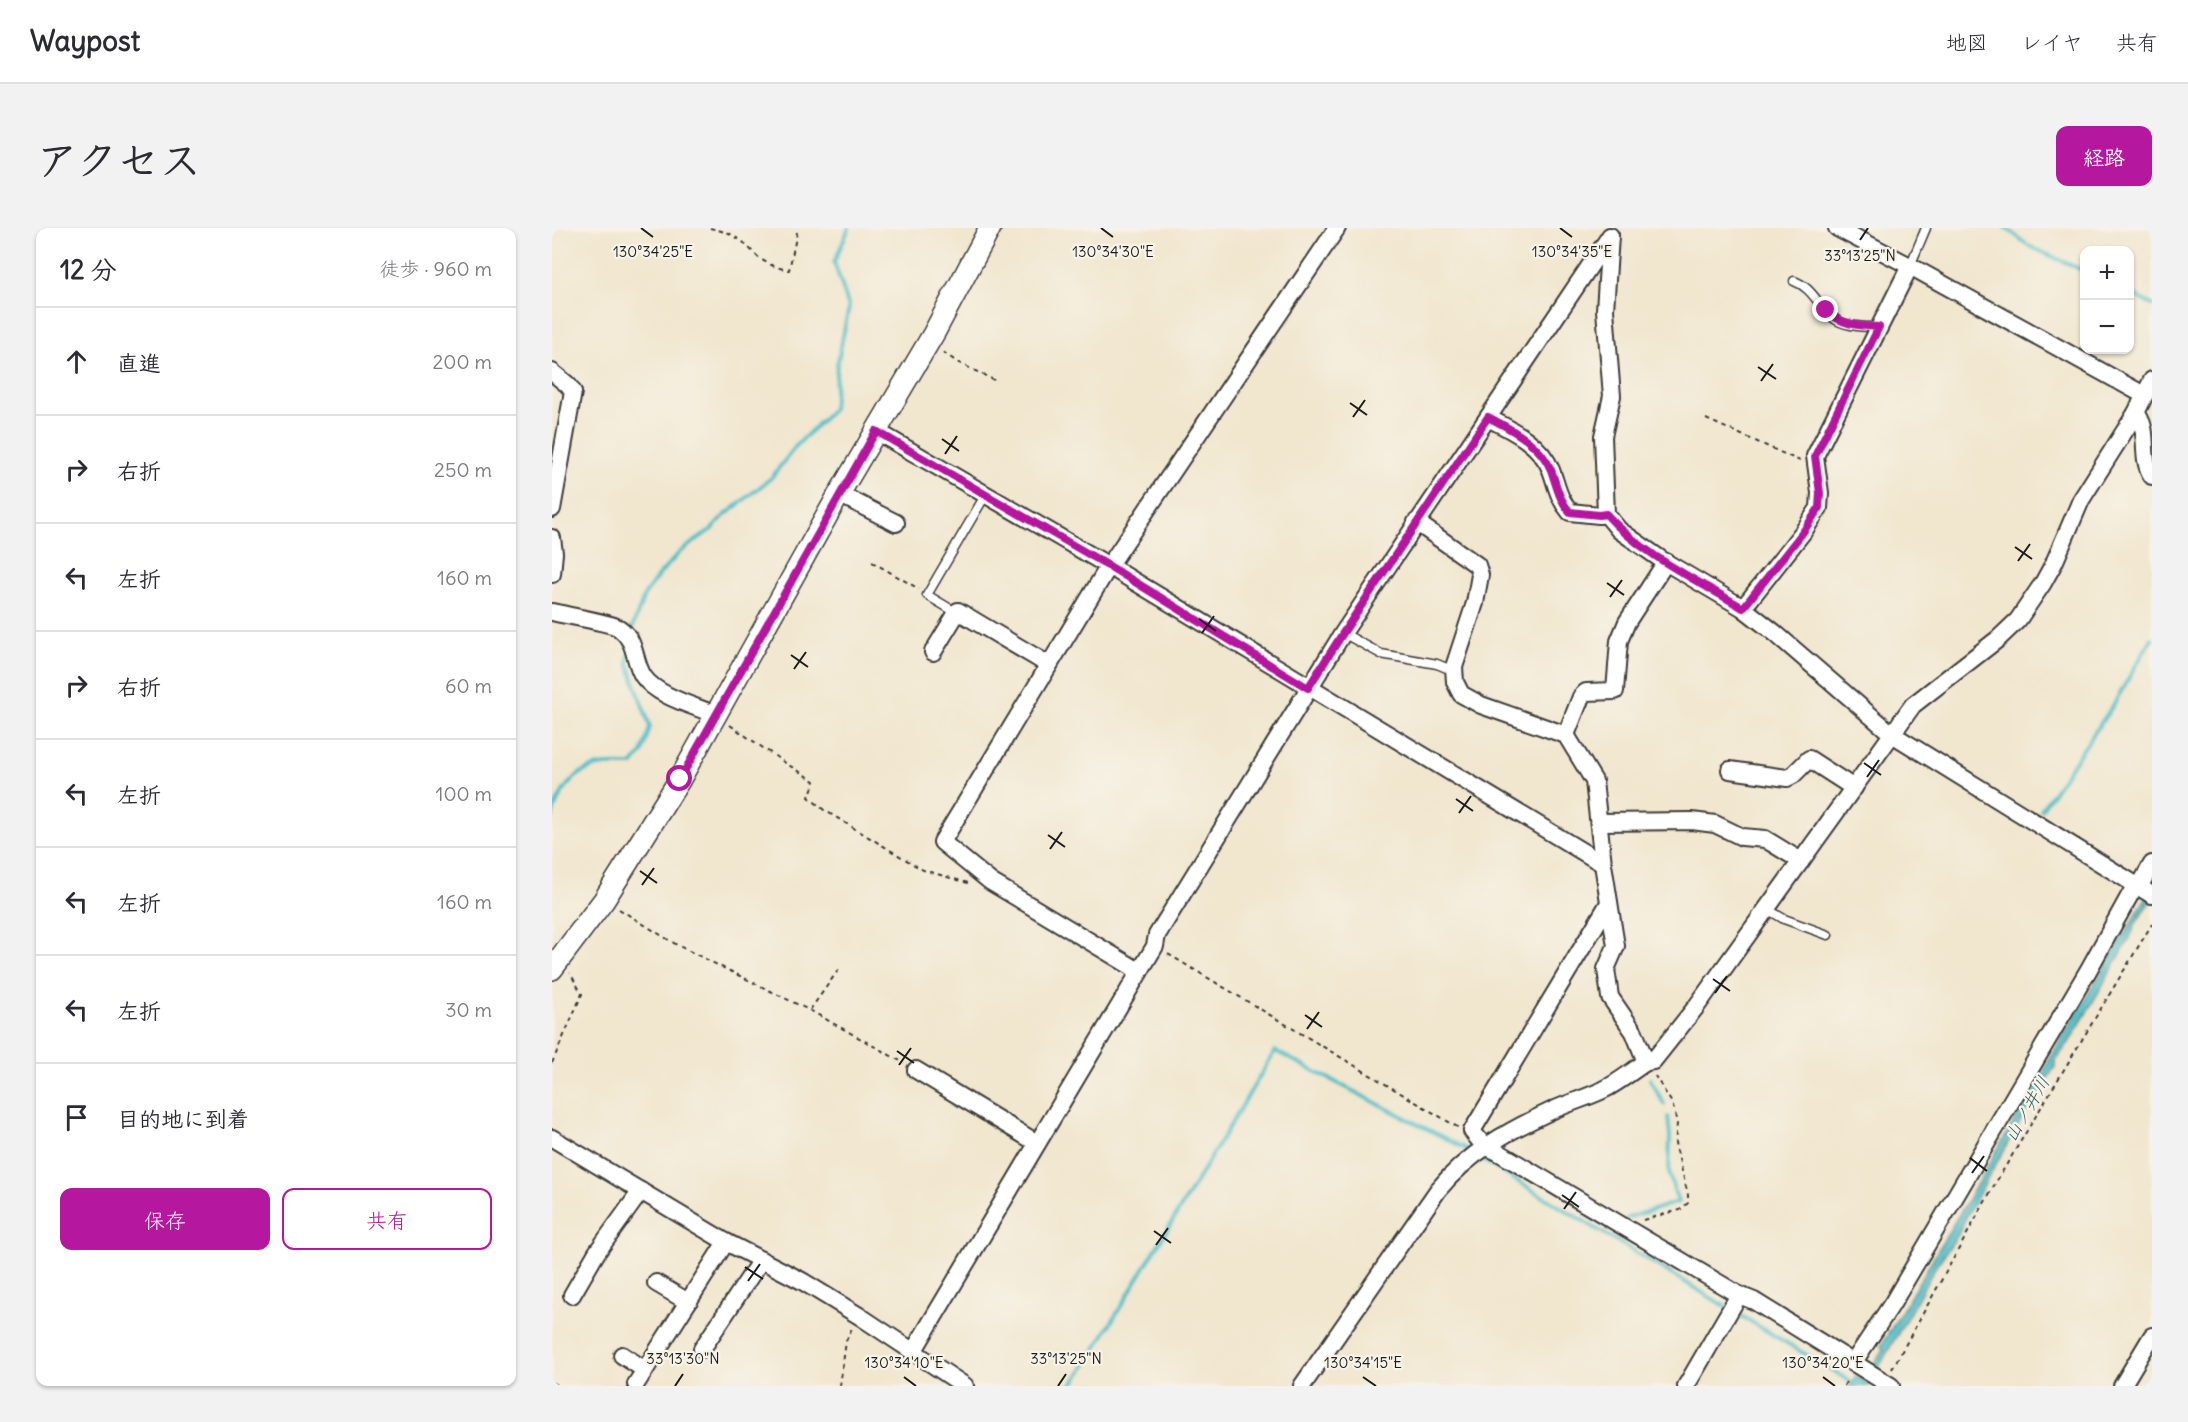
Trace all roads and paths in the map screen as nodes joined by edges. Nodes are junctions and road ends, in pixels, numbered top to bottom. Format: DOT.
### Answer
graph roads {
  1 [pos="710,228"];
  2 [pos="798,228"];
  3 [pos="990,228"];
  4 [pos="1336,228"];
  5 [pos="1838,228"];
  6 [pos="1926,228"];
  7 [pos="1610,232"];
  8 [pos="1910,266"];
  9 [pos="1794,281"];
  10 [pos="1879,327"];
  11 [pos="928,342"];
  12 [pos="552,372"];
  13 [pos="996,381"];
  14 [pos="2148,388"];
  15 [pos="2136,413"];
  16 [pos="1488,417"];
  17 [pos="1706,419"];
  18 [pos="876,431"];
  19 [pos="1816,465"];
  20 [pos="2152,476"];
  21 [pos="839,494"];
  22 [pos="986,494"];
  23 [pos="552,509"];
  24 [pos="1606,514"];
  25 [pos="1416,522"];
  26 [pos="896,524"];
  27 [pos="552,538"];
  28 [pos="872,562"];
  29 [pos="1666,562"];
  30 [pos="1109,566"];
  31 [pos="552,573"];
  32 [pos="927,593"];
  33 [pos="1743,608"];
  34 [pos="552,612"];
  35 [pos="957,613"];
  36 [pos="1343,633"];
  37 [pos="933,652"];
  38 [pos="1049,665"];
  39 [pos="1454,671"];
  40 [pos="1308,688"];
  41 [pos="716,715"];
  42 [pos="1892,734"];
  43 [pos="1566,735"];
  44 [pos="1730,770"];
  45 [pos="1854,788"];
  46 [pos="1599,822"];
  47 [pos="1801,861"];
  48 [pos="1604,864"];
  49 [pos="2152,864"];
  50 [pos="973,885"];
  51 [pos="2142,889"];
  52 [pos="604,900"];
  53 [pos="1610,903"];
  54 [pos="1767,909"];
  55 [pos="2152,924"];
  56 [pos="1828,935"];
  57 [pos="1155,946"];
  58 [pos="557,962"];
  59 [pos="839,969"];
  60 [pos="1139,971"];
  61 [pos="810,1010"];
  62 [pos="1646,1062"];
  63 [pos="552,1063"];
  64 [pos="916,1070"];
  65 [pos="1472,1131"];
  66 [pos="552,1138"];
  67 [pos="1037,1143"];
  68 [pos="1484,1146"];
  69 [pos="641,1191"];
  70 [pos="1628,1229"];
  71 [pos="726,1242"];
  72 [pos="761,1260"];
  73 [pos="656,1282"];
  74 [pos="572,1295"];
  75 [pos="1739,1295"];
  76 [pos="688,1302"];
  77 [pos="861,1317"];
  78 [pos="2152,1336"];
  79 [pos="702,1349"];
  80 [pos="913,1352"];
  81 [pos="622,1355"];
  82 [pos="1853,1364"];
  83 [pos="645,1370"];
  84 [pos="2152,1378"];
  85 [pos="552,1383"];
  86 [pos="636,1384"];
  87 [pos="1886,1385"];
  88 [pos="559,1386"];
  89 [pos="840,1386"];
  90 [pos="965,1386"];
  91 [pos="1302,1386"];
  92 [pos="1686,1386"];
  93 [pos="2122,1386"];
  94 [pos="2148,1386"];
  1 -- 2 [label="path"];
  3 -- 11 [label="street"];
  4 -- 30 [label="street"];
  5 -- 8 [label="street"];
  6 -- 8 [label="lane"];
  7 -- 16 [label="street"];
  7 -- 24 [label="street"];
  8 -- 10 [label="street"];
  8 -- 14 [label="street"];
  9 -- 10 [label="lane"];
  10 -- 19 [label="street"];
  11 -- 13 [label="path"];
  11 -- 18 [label="street"];
  12 -- 23 [label="street"];
  14 -- 15 [label="street"];
  15 -- 20 [label="street"];
  15 -- 42 [label="street"];
  16 -- 24 [label="street"];
  16 -- 25 [label="street"];
  17 -- 19 [label="path"];
  18 -- 21 [label="street"];
  18 -- 22 [label="street"];
  19 -- 33 [label="street"];
  21 -- 26 [label="street"];
  21 -- 41 [label="street"];
  22 -- 30 [label="street"];
  22 -- 32 [label="lane"];
  24 -- 29 [label="street"];
  25 -- 36 [label="street"];
  25 -- 39 [label="street"];
  27 -- 31 [label="street"];
  28 -- 32 [label="path"];
  29 -- 33 [label="street"];
  29 -- 43 [label="street"];
  30 -- 38 [label="street"];
  30 -- 40 [label="street"];
  32 -- 35 [label="lane"];
  33 -- 42 [label="street"];
  34 -- 41 [label="street"];
  35 -- 37 [label="street"];
  35 -- 38 [label="street"];
  36 -- 39 [label="lane"];
  36 -- 40 [label="street"];
  38 -- 60 [label="street"];
  39 -- 43 [label="street"];
  40 -- 48 [label="street"];
  40 -- 57 [label="street"];
  41 -- 50 [label="path"];
  41 -- 52 [label="street"];
  42 -- 45 [label="street"];
  42 -- 51 [label="street"];
  43 -- 46 [label="street"];
  44 -- 45 [label="street"];
  45 -- 47 [label="street"];
  46 -- 47 [label="street"];
  46 -- 48 [label="street"];
  47 -- 54 [label="street"];
  48 -- 53 [label="street"];
  49 -- 51 [label="street"];
  51 -- 82 [label="street"];
  52 -- 58 [label="street"];
  52 -- 61 [label="path"];
  53 -- 62 [label="street"];
  53 -- 65 [label="street"];
  54 -- 56 [label="lane"];
  54 -- 62 [label="street"];
  55 -- 87 [label="path"];
  57 -- 60 [label="street"];
  57 -- 65 [label="path"];
  58 -- 63 [label="path"];
  59 -- 61 [label="path"];
  60 -- 67 [label="street"];
  61 -- 64 [label="path"];
  62 -- 68 [label="street"];
  62 -- 70 [label="path"];
  64 -- 67 [label="street"];
  65 -- 68 [label="street"];
  66 -- 69 [label="street"];
  67 -- 80 [label="street"];
  68 -- 70 [label="street"];
  68 -- 91 [label="street"];
  69 -- 71 [label="street"];
  69 -- 74 [label="street"];
  70 -- 75 [label="street"];
  71 -- 72 [label="street"];
  71 -- 76 [label="street"];
  72 -- 77 [label="street"];
  72 -- 79 [label="street"];
  73 -- 76 [label="street"];
  75 -- 82 [label="street"];
  75 -- 92 [label="street"];
  76 -- 83 [label="street"];
  77 -- 80 [label="street"];
  77 -- 89 [label="path"];
  78 -- 93 [label="street"];
  80 -- 90 [label="street"];
  81 -- 83 [label="street"];
  82 -- 87 [label="street"];
  83 -- 86 [label="street"];
  84 -- 94 [label="path"];
  85 -- 88 [label="path"];
}
